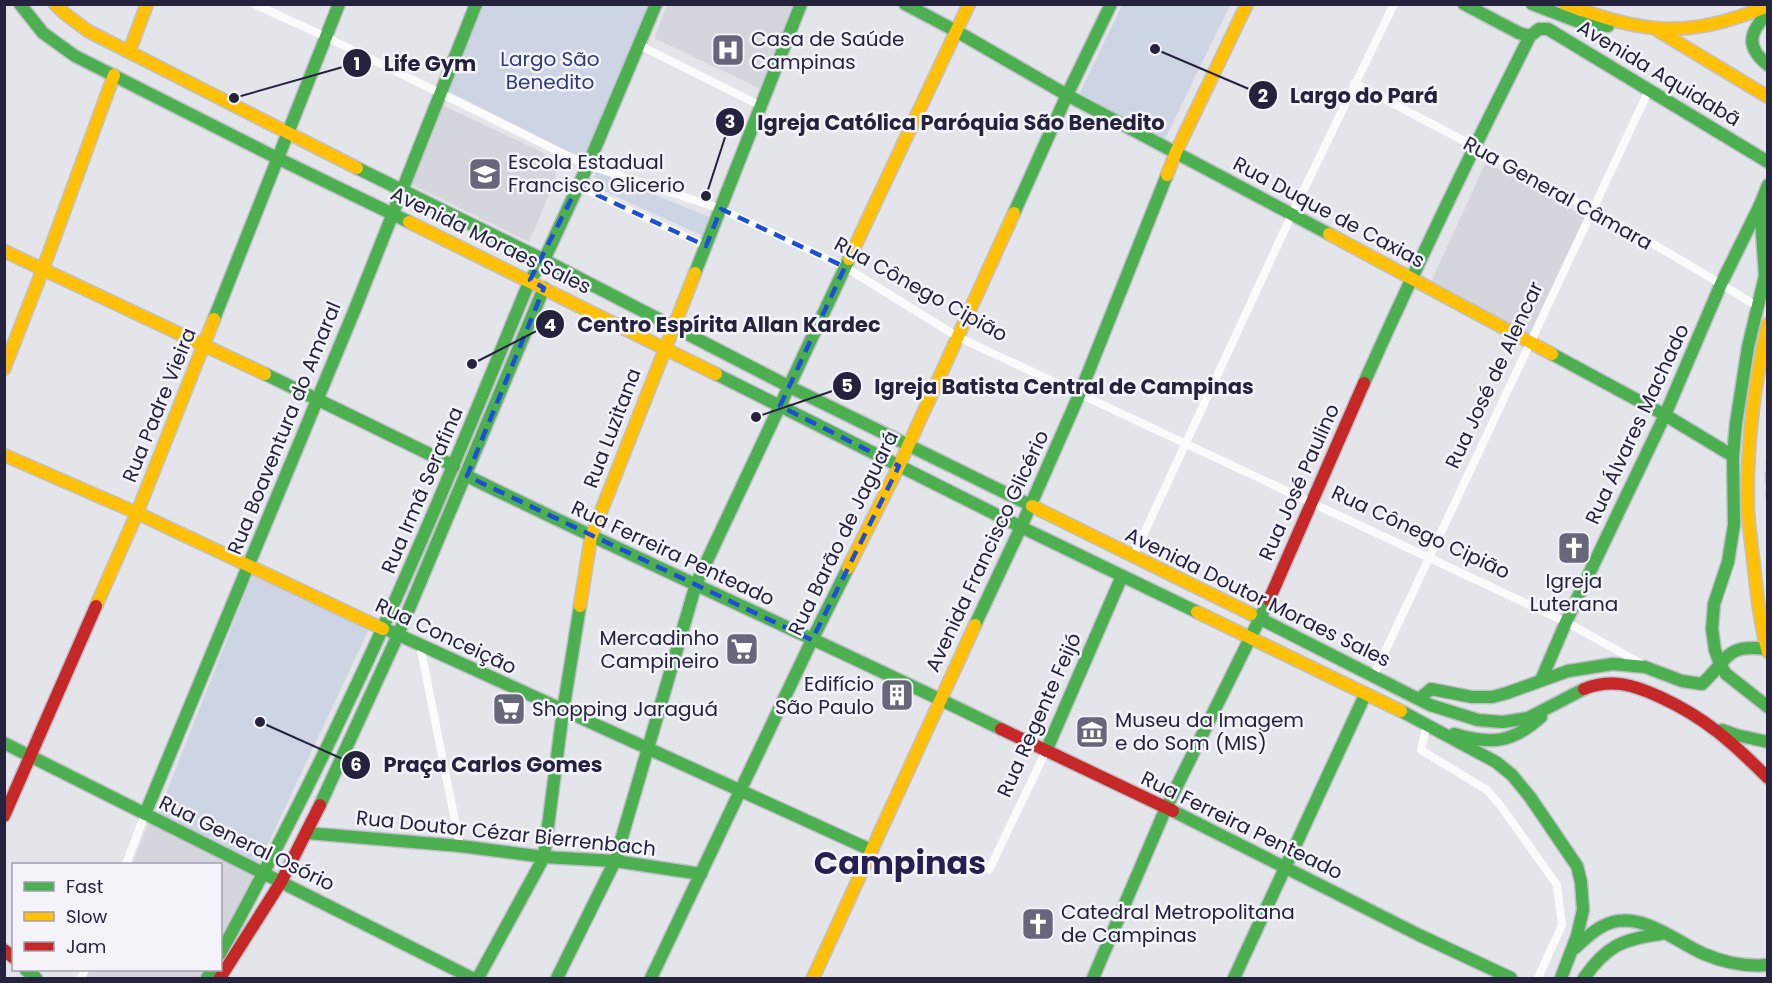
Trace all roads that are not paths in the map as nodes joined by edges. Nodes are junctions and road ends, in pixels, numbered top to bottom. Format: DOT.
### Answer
graph roads {
  1 [pos="20,4"];
  2 [pos="55,4"];
  3 [pos="147,4"];
  4 [pos="254,4"];
  5 [pos="339,4"];
  6 [pos="476,4"];
  7 [pos="656,4"];
  8 [pos="801,4"];
  9 [pos="906,4"];
  10 [pos="969,4"];
  11 [pos="1111,4"];
  12 [pos="1247,4"];
  13 [pos="1394,4"];
  14 [pos="1464,4"];
  15 [pos="1532,4"];
  16 [pos="1565,4"];
  17 [pos="1767,6"];
  18 [pos="1767,13"];
  19 [pos="1632,26"];
  20 [pos="1657,30"];
  21 [pos="956,31"];
  22 [pos="1530,36"];
  23 [pos="326,38"];
  24 [pos="639,45"];
  25 [pos="129,52"];
  26 [pos="1767,65"];
  27 [pos="114,75"];
  28 [pos="1354,83"];
  29 [pos="1649,90"];
  30 [pos="441,94"];
  31 [pos="1067,94"];
  32 [pos="1767,97"];
  33 [pos="761,106"];
  34 [pos="287,133"];
  35 [pos="1474,147"];
  36 [pos="1176,152"];
  37 [pos="277,158"];
  38 [pos="1767,162"];
  39 [pos="588,165"];
  40 [pos="1767,185"];
  41 [pos="578,186"];
  42 [pos="402,190"];
  43 [pos="721,209"];
  44 [pos="1592,211"];
  45 [pos="393,213"];
  46 [pos="1763,213"];
  47 [pos="1292,214"];
  48 [pos="706,246"];
  49 [pos="4,251"];
  50 [pos="544,260"];
  51 [pos="845,267"];
  52 [pos="43,269"];
  53 [pos="1411,278"];
  54 [pos="530,280"];
  55 [pos="1722,284"];
  56 [pos="544,288"];
  57 [pos="1758,307"];
  58 [pos="1767,324"];
  59 [pos="674,327"];
  60 [pos="958,337"];
  61 [pos="1532,343"];
  62 [pos="204,345"];
  63 [pos="664,348"];
  64 [pos="4,369"];
  65 [pos="790,387"];
  66 [pos="1080,393"];
  67 [pos="318,399"];
  68 [pos="780,406"];
  69 [pos="1665,415"];
  70 [pos="1186,443"];
  71 [pos="909,445"];
  72 [pos="4,455"];
  73 [pos="1733,456"];
  74 [pos="454,466"];
  75 [pos="899,466"];
  76 [pos="467,476"];
  77 [pos="1311,502"];
  78 [pos="1031,505"];
  79 [pos="137,513"];
  80 [pos="1021,527"];
  81 [pos="591,537"];
  82 [pos="1133,557"];
  83 [pos="1428,558"];
  84 [pos="249,567"];
  85 [pos="1122,576"];
  86 [pos="696,584"];
  87 [pos="1260,619"];
  88 [pos="1566,622"];
  89 [pos="383,629"];
  90 [pos="398,635"];
  91 [pos="1250,639"];
  92 [pos="812,640"];
  93 [pos="420,645"];
  94 [pos="1767,650"];
  95 [pos="1720,664"];
  96 [pos="1647,668"];
  97 [pos="1374,675"];
  98 [pos="1541,680"];
  99 [pos="1365,695"];
  100 [pos="1564,698"];
  101 [pos="940,699"];
  102 [pos="1419,699"];
  103 [pos="1767,707"];
  104 [pos="563,711"];
  105 [pos="1427,724"];
  106 [pos="1712,726"];
  107 [pos="4,742"];
  108 [pos="1767,742"];
  109 [pos="647,749"];
  110 [pos="1046,751"];
  111 [pos="30,755"];
  112 [pos="1767,778"];
  113 [pos="740,791"];
  114 [pos="1166,808"];
  115 [pos="145,814"];
  116 [pos="4,816"];
  117 [pos="307,833"];
  118 [pos="460,846"];
  119 [pos="871,850"];
  120 [pos="544,856"];
  121 [pos="615,861"];
  122 [pos="126,863"];
  123 [pos="1285,868"];
  124 [pos="989,870"];
  125 [pos="265,874"];
  126 [pos="701,874"];
  127 [pos="281,882"];
  128 [pos="1663,933"];
  129 [pos="222,950"];
  130 [pos="1572,952"];
  131 [pos="1766,966"];
  132 [pos="220,978"];
  133 [pos="472,978"];
  134 [pos="478,978"];
  135 [pos="557,978"];
  136 [pos="651,978"];
  137 [pos="813,978"];
  138 [pos="1093,978"];
  139 [pos="1234,978"];
  140 [pos="1511,978"];
  141 [pos="1538,978"];
  142 [pos="1561,978"];
  143 [pos="1584,978"];
  1 -- 27 [label="main road, Avenida Moraes Sales"];
  2 -- 25 [label="main road, Avenida Moraes Sales"];
  3 -- 25 [label="main road"];
  4 -- 23 [label="street, Rua Cônego Cipião"];
  5 -- 23 [label="main road, Rua Padre Vieira"];
  6 -- 30 [label="main road, Rua Boaventura do Amaral"];
  7 -- 24 [label="main road"];
  8 -- 33 [label="main road, Rua Luzitana"];
  9 -- 21 [label="main road, Rua Duque de Caxias"];
  10 -- 21 [label="main road"];
  11 -- 31 [label="main road, Rua Barão de Jaguará"];
  12 -- 36 [label="main road, Avenida Francisco Glicério"];
  13 -- 28 [label="street"];
  14 -- 22 [label="main road, Avenida Aquidabã"];
  15 -- 19 [label="main road"];
  16 -- 19 [label="main road"];
  17 -- 20 [label="main road"];
  18 -- 26 [label="main road"];
  19 -- 20 [label="main road"];
  20 -- 32 [label="main road"];
  21 -- 31 [label="main road, Rua Duque de Caxias"];
  21 -- 51 [label="main road"];
  22 -- 29 [label="main road, Avenida Aquidabã"];
  22 -- 35 [label="main road, Rua José Paulino"];
  23 -- 30 [label="street, Rua Cônego Cipião"];
  23 -- 34 [label="main road, Rua Padre Vieira"];
  24 -- 33 [label="street"];
  24 -- 39 [label="main road"];
  25 -- 34 [label="main road, Avenida Moraes Sales"];
  27 -- 37 [label="main road, Avenida Moraes Sales"];
  27 -- 52 [label="main road"];
  28 -- 35 [label="street, Rua General Câmara"];
  28 -- 47 [label="street"];
  29 -- 38 [label="main road, Avenida Aquidabã"];
  29 -- 44 [label="street, Rua José de Alencar"];
  30 -- 39 [label="street, Rua Cônego Cipião"];
  30 -- 42 [label="main road, Rua Boaventura do Amaral"];
  31 -- 36 [label="main road, Rua Duque de Caxias"];
  31 -- 60 [label="main road, Rua Barão de Jaguará"];
  33 -- 43 [label="main road, Rua Luzitana"];
  34 -- 37 [label="main road, Rua Padre Vieira"];
  34 -- 42 [label="main road, Avenida Moraes Sales"];
  35 -- 44 [label="street, Rua General Câmara"];
  35 -- 53 [label="main road, Rua José Paulino"];
  36 -- 47 [label="main road, Rua Duque de Caxias"];
  36 -- 66 [label="main road, Avenida Francisco Glicério"];
  37 -- 45 [label="main road, Avenida Moraes Sales"];
  37 -- 62 [label="main road, Rua Padre Vieira"];
  39 -- 41 [label="main road"];
  39 -- 43 [label="street, Rua Cônego Cipião"];
  40 -- 46 [label="main road, Rua Álvares Machado"];
  41 -- 48 [label="street"];
  41 -- 50 [label="main road"];
  42 -- 45 [label="main road, Rua Boaventura do Amaral"];
  42 -- 50 [label="main road, Avenida Moraes Sales"];
  43 -- 48 [label="main road, Rua Luzitana"];
  43 -- 51 [label="street, Rua Cônego Cipião"];
  44 -- 55 [label="street, Rua General Câmara"];
  44 -- 61 [label="street, Rua José de Alencar"];
  45 -- 54 [label="main road, Avenida Moraes Sales"];
  45 -- 67 [label="main road, Rua Boaventura do Amaral"];
  46 -- 55 [label="main road, Rua Álvares Machado"];
  46 -- 57 [label="main road"];
  47 -- 53 [label="main road, Rua Duque de Caxias"];
  47 -- 70 [label="street"];
  48 -- 59 [label="main road, Rua Luzitana"];
  49 -- 52 [label="main road"];
  50 -- 54 [label="main road, Rua Irmã Serafina"];
  50 -- 59 [label="main road, Avenida Moraes Sales"];
  51 -- 60 [label="street, Rua Cônego Cipião"];
  51 -- 65 [label="main road"];
  52 -- 62 [label="main road"];
  52 -- 64 [label="main road"];
  53 -- 61 [label="main road, Rua Duque de Caxias"];
  53 -- 77 [label="main road, Rua José Paulino"];
  54 -- 56 [label="main road, Avenida Moraes Sales"];
  54 -- 74 [label="main road, Rua Irmã Serafina"];
  55 -- 57 [label="street, Rua General Câmara"];
  55 -- 69 [label="main road, Rua Álvares Machado"];
  56 -- 63 [label="main road, Avenida Moraes Sales"];
  56 -- 76 [label="main road, Rua Irmã Serafina"];
  57 -- 73 [label="main road"];
  58 -- 94 [label="main road"];
  59 -- 63 [label="main road, Rua Luzitana"];
  59 -- 65 [label="main road, Avenida Moraes Sales"];
  60 -- 66 [label="street, Rua Cônego Cipião"];
  60 -- 71 [label="main road, Rua Barão de Jaguará"];
  61 -- 69 [label="main road, Rua Duque de Caxias"];
  61 -- 83 [label="street, Rua José de Alencar"];
  62 -- 67 [label="main road"];
  62 -- 79 [label="main road, Rua Padre Vieira"];
  63 -- 68 [label="main road, Avenida Moraes Sales"];
  63 -- 81 [label="main road, Rua Luzitana"];
  65 -- 68 [label="main road"];
  65 -- 71 [label="main road, Avenida Moraes Sales"];
  66 -- 70 [label="street, Rua Cônego Cipião"];
  66 -- 78 [label="main road, Avenida Francisco Glicério"];
  67 -- 74 [label="main road"];
  67 -- 84 [label="main road, Rua Boaventura do Amaral"];
  68 -- 75 [label="main road, Avenida Moraes Sales"];
  68 -- 86 [label="main road"];
  69 -- 73 [label="main road, Rua Duque de Caxias"];
  69 -- 88 [label="main road, Rua Álvares Machado"];
  70 -- 77 [label="street, Rua Cônego Cipião"];
  70 -- 82 [label="street"];
  71 -- 75 [label="main road, Rua Barão de Jaguará"];
  71 -- 78 [label="main road, Avenida Doutor Moraes Sales"];
  72 -- 79 [label="main road, Rua Conceição"];
  73 -- 95 [label="main road"];
  74 -- 89 [label="main road, Rua Irmã Serafina"];
  75 -- 80 [label="main road, Avenida Moraes Sales"];
  75 -- 92 [label="main road, Rua Barão de Jaguará"];
  76 -- 81 [label="main road, Rua Ferreira Penteado"];
  76 -- 90 [label="main road, Rua Irmã Serafina"];
  77 -- 83 [label="street, Rua Cônego Cipião"];
  77 -- 87 [label="main road, Rua José Paulino"];
  78 -- 80 [label="main road, Avenida Francisco Glicério"];
  78 -- 82 [label="main road, Avenida Doutor Moraes Sales"];
  79 -- 84 [label="main road, Rua Conceição"];
  79 -- 111 [label="main road, Rua Padre Vieira"];
  80 -- 85 [label="main road, Avenida Doutor Moraes Sales"];
  80 -- 101 [label="main road, Avenida Francisco Glicério"];
  81 -- 86 [label="main road, Rua Ferreira Penteado"];
  81 -- 104 [label="main road, Rua Luzitana"];
  82 -- 87 [label="main road, Avenida Doutor Moraes Sales"];
  83 -- 88 [label="street, Rua Cônego Cipião"];
  83 -- 97 [label="street, Rua José de Alencar"];
  84 -- 89 [label="main road, Rua Conceição"];
  84 -- 115 [label="main road, Rua Boaventura do Amaral"];
  85 -- 91 [label="main road, Avenida Doutor Moraes Sales"];
  85 -- 110 [label="main road, Rua Regente Feijó"];
  86 -- 92 [label="main road, Rua Ferreira Penteado"];
  86 -- 109 [label="main road"];
  87 -- 91 [label="main road, Rua José Paulino"];
  87 -- 97 [label="main road, Avenida Doutor Moraes Sales"];
  88 -- 96 [label="street, Rua Cônego Cipião"];
  88 -- 98 [label="main road, Rua Álvares Machado"];
  89 -- 90 [label="main road, Rua Conceição"];
  89 -- 125 [label="main road, Rua Irmã Serafina"];
  90 -- 93 [label="main road, Rua Conceição"];
  90 -- 117 [label="main road, Rua Irmã Serafina"];
  91 -- 99 [label="main road, Avenida Doutor Moraes Sales"];
  91 -- 114 [label="main road, Rua José Paulino"];
  92 -- 101 [label="main road, Rua Ferreira Penteado"];
  92 -- 113 [label="main road, Rua Barão de Jaguará"];
  93 -- 104 [label="main road, Rua Conceição"];
  93 -- 118 [label="street"];
  94 -- 95 [label="main road, Rua Cônego Cipião"];
  95 -- 96 [label="main road, Rua Cônego Cipião"];
  95 -- 103 [label="main road"];
  96 -- 98 [label="main road"];
  97 -- 102 [label="main road, Avenida Doutor Moraes Sales"];
  98 -- 102 [label="main road"];
  99 -- 105 [label="main road, Avenida Doutor Moraes Sales"];
  99 -- 123 [label="main road"];
  100 -- 102 [label="main road, Avenida Doutor Moraes Sales"];
  100 -- 105 [label="main road"];
  100 -- 106 [label="main road, Avenida Doutor Moraes Sales"];
  101 -- 110 [label="main road, Rua Ferreira Penteado"];
  101 -- 119 [label="main road, Avenida Francisco Glicério"];
  104 -- 109 [label="main road, Rua Conceição"];
  104 -- 120 [label="main road, Rua Luzitana"];
  105 -- 130 [label="main road, Avenida Doutor Moraes Sales"];
  105 -- 141 [label="street"];
  106 -- 108 [label="main road"];
  106 -- 112 [label="main road"];
  107 -- 111 [label="main road, Rua General Osório"];
  109 -- 113 [label="main road, Rua Conceição"];
  109 -- 121 [label="main road"];
  110 -- 114 [label="main road, Rua Ferreira Penteado"];
  110 -- 124 [label="street, Rua Regente Feijó"];
  111 -- 115 [label="main road, Rua General Osório"];
  111 -- 116 [label="main road, Rua Padre Vieira"];
  113 -- 119 [label="main road, Rua Conceição"];
  113 -- 126 [label="main road, Rua Barão de Jaguará"];
  114 -- 123 [label="main road, Rua Ferreira Penteado"];
  114 -- 138 [label="main road, Rua José Paulino"];
  115 -- 122 [label="street, Rua Boaventura do Amaral"];
  115 -- 125 [label="main road, Rua General Osório"];
  117 -- 118 [label="main road, Rua Doutor Cézar Bierrenbach"];
  117 -- 127 [label="main road, Rua Irmã Serafina"];
  118 -- 120 [label="main road, Rua Doutor Cézar Bierrenbach"];
  119 -- 137 [label="main road, Avenida Francisco Glicério"];
  120 -- 121 [label="main road, Rua Doutor Cézar Bierrenbach"];
  120 -- 134 [label="main road, Rua Luzitana"];
  121 -- 126 [label="main road, Rua Doutor Cézar Bierrenbach"];
  121 -- 135 [label="main road"];
  123 -- 139 [label="main road"];
  123 -- 140 [label="main road, Rua Ferreira Penteado"];
  125 -- 127 [label="main road, Rua General Osório"];
  125 -- 129 [label="main road, Rua Irmã Serafina"];
  126 -- 136 [label="main road, Rua Barão de Jaguará"];
  127 -- 132 [label="main road, Rua Irmã Serafina"];
  127 -- 133 [label="main road, Rua General Osório"];
  128 -- 130 [label="main road"];
  128 -- 131 [label="main road"];
  128 -- 143 [label="main road"];
  130 -- 142 [label="main road, Avenida Doutor Moraes Sales"];
}
